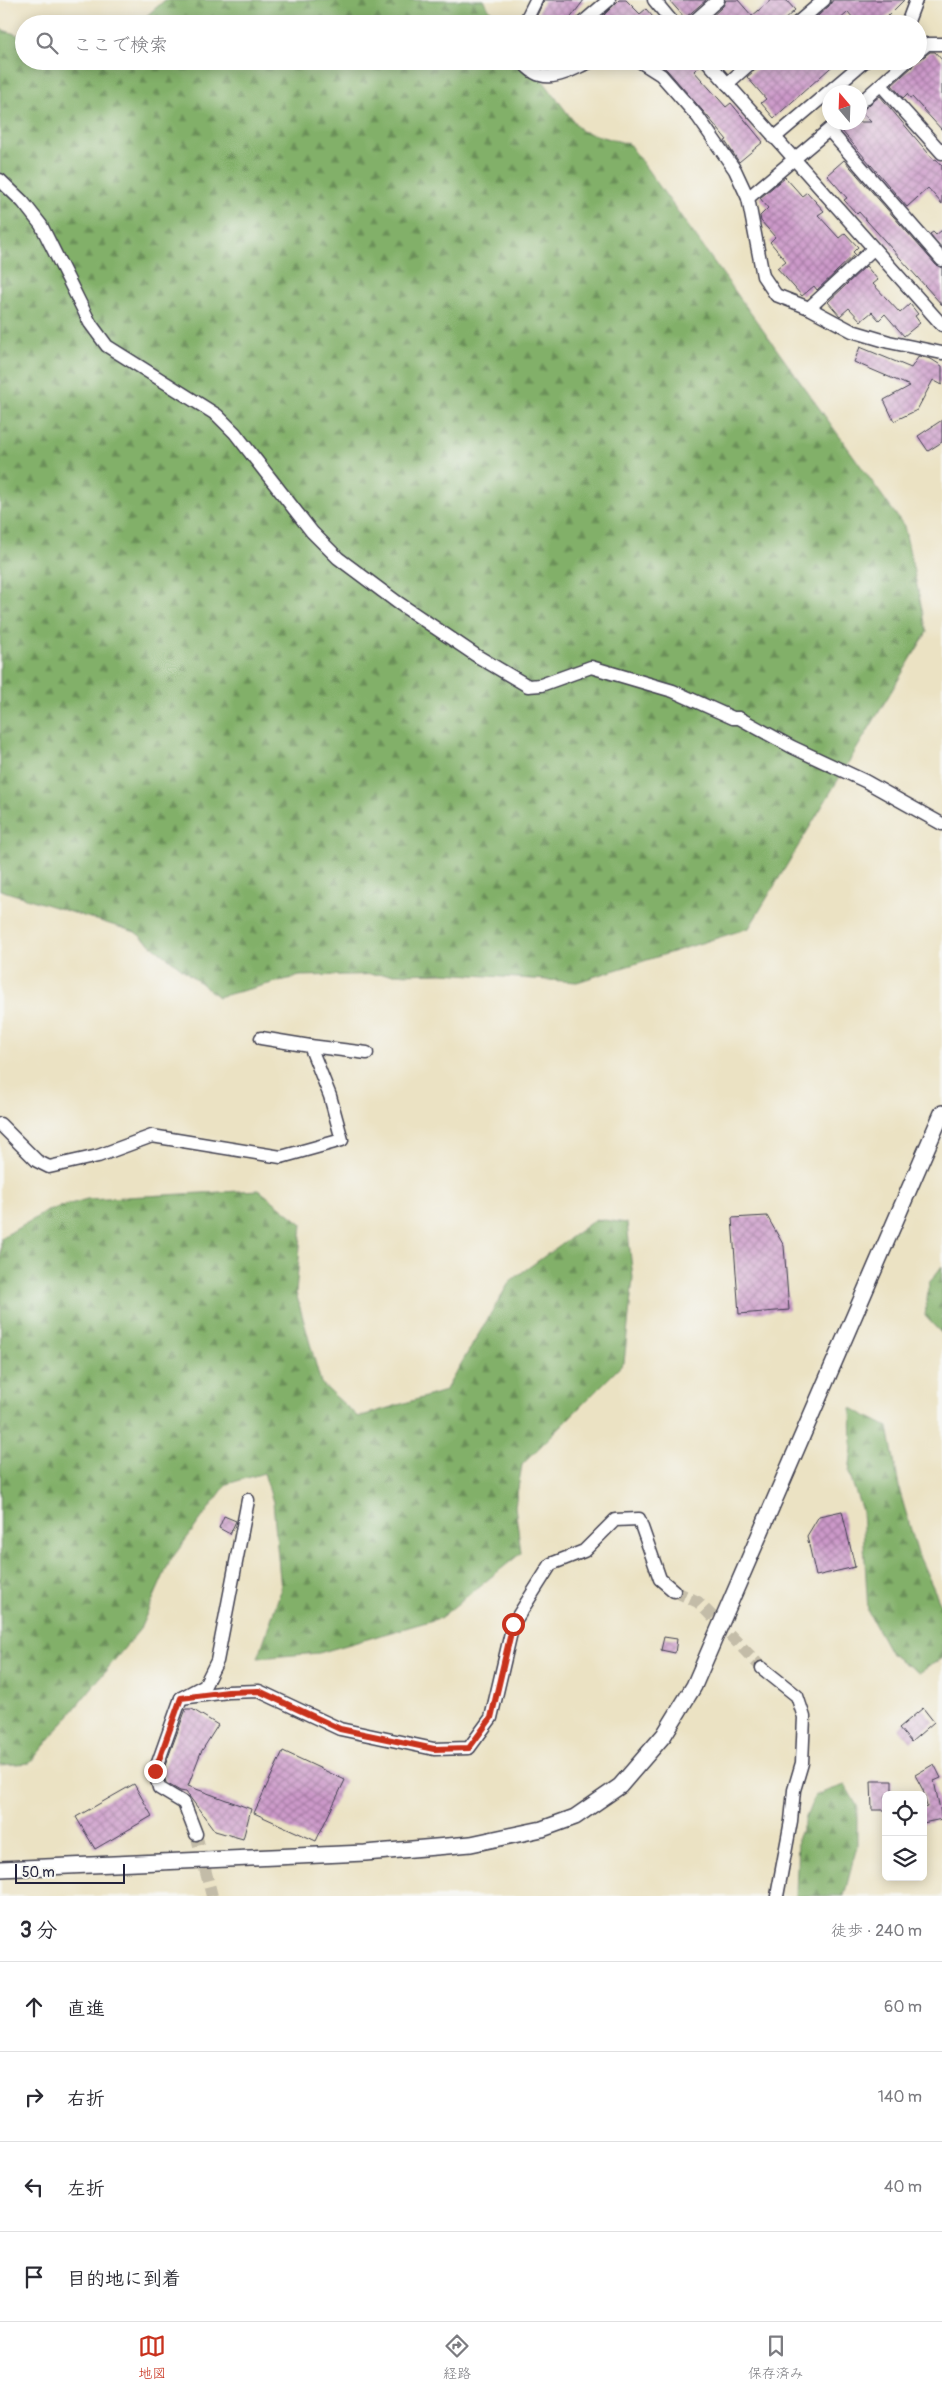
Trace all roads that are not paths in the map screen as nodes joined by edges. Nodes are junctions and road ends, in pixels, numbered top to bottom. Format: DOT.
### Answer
graph roads {
  1 [pos="536,0"];
  2 [pos="609,0"];
  3 [pos="654,0"];
  4 [pos="718,0"];
  5 [pos="824,0"];
  6 [pos="916,0"];
  7 [pos="528,15"];
  8 [pos="592,15"];
  9 [pos="666,15"];
  10 [pos="701,15"];
  11 [pos="806,15"];
  12 [pos="910,15"];
  13 [pos="927,44"];
  14 [pos="942,44"];
  15 [pos="532,70"];
  16 [pos="570,70"];
  17 [pos="653,70"];
  18 [pos="715,70"];
  19 [pos="743,70"];
  20 [pos="855,70"];
  21 [pos="897,70"];
  22 [pos="727,84"];
  23 [pos="880,85"];
  24 [pos="867,97"];
  25 [pos="828,130"];
  26 [pos="836,130"];
  27 [pos="774,138"];
  28 [pos="942,153"];
  29 [pos="794,160"];
  30 [pos="0,180"];
  31 [pos="748,198"];
  32 [pos="874,249"];
  33 [pos="942,260"];
  34 [pos="809,308"];
  35 [pos="942,325"];
  36 [pos="942,353"];
  37 [pos="942,824"];
  38 [pos="261,1038"];
  39 [pos="310,1046"];
  40 [pos="367,1053"];
  41 [pos="942,1113"];
  42 [pos="0,1124"];
  43 [pos="248,1500"];
  44 [pos="674,1591"];
  45 [pos="762,1668"];
  46 [pos="181,1698"];
  47 [pos="196,1834"];
  48 [pos="0,1869"];
  49 [pos="777,1896"];
  1 -- 7 [label="street"];
  2 -- 8 [label="street"];
  3 -- 9 [label="street"];
  4 -- 10 [label="street"];
  5 -- 11 [label="street"];
  6 -- 12 [label="street"];
  13 -- 14 [label="street"];
  15 -- 16 [label="street"];
  17 -- 31 [label="street"];
  18 -- 22 [label="street"];
  19 -- 22 [label="street"];
  20 -- 27 [label="street"];
  21 -- 23 [label="street"];
  22 -- 27 [label="street"];
  23 -- 24 [label="street"];
  23 -- 28 [label="street"];
  25 -- 29 [label="street"];
  26 -- 33 [label="street"];
  27 -- 29 [label="street"];
  29 -- 31 [label="street"];
  29 -- 32 [label="street"];
  30 -- 37 [label="street"];
  31 -- 34 [label="street"];
  32 -- 34 [label="street"];
  32 -- 35 [label="street"];
  34 -- 36 [label="street"];
  38 -- 39 [label="street"];
  39 -- 40 [label="street"];
  39 -- 42 [label="street"];
  41 -- 48 [label="street"];
  43 -- 46 [label="street"];
  44 -- 46 [label="street"];
  45 -- 49 [label="street"];
  46 -- 47 [label="street"];
}
